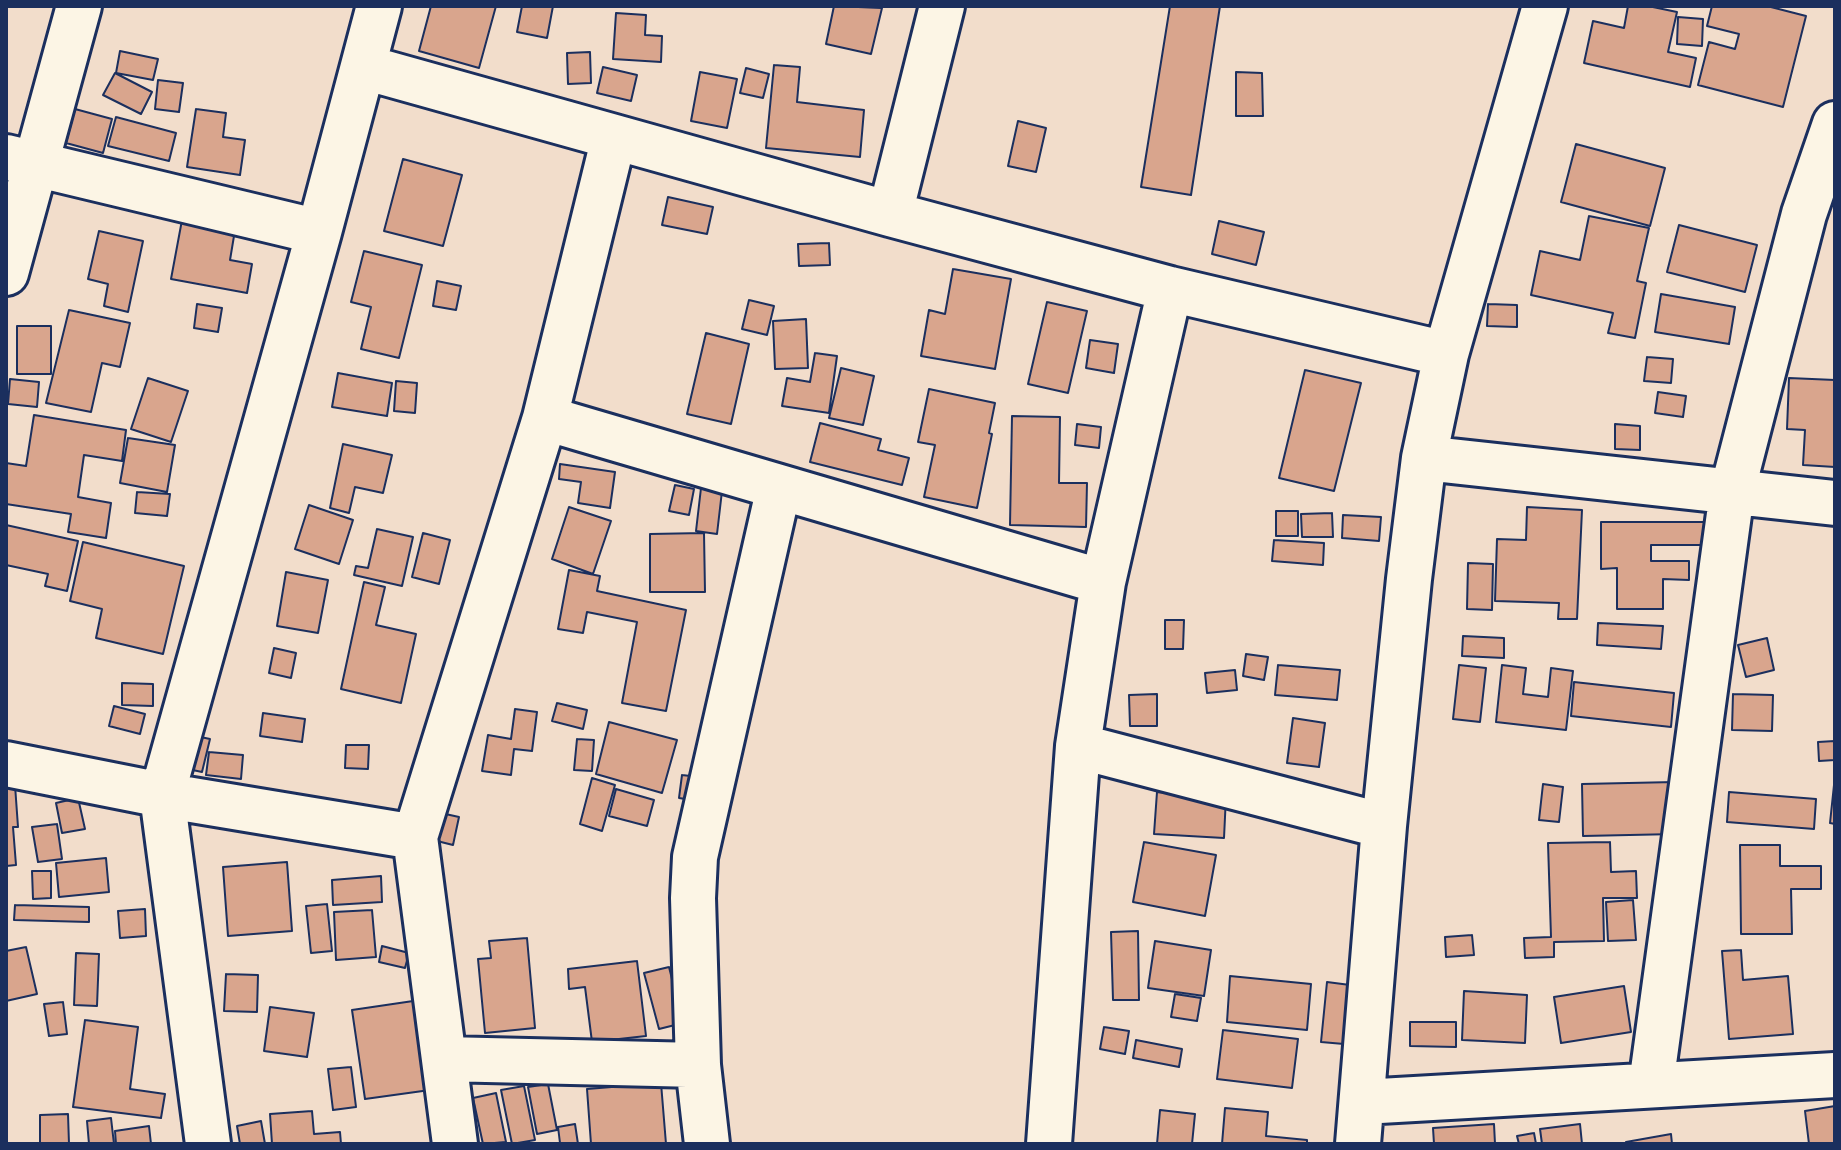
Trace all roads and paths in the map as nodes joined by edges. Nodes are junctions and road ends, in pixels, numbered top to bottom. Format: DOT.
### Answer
graph roads {
  1 [pos="79,6"];
  2 [pos="379,6"];
  3 [pos="942,6"];
  4 [pos="1545,6"];
  5 [pos="364,67"];
  6 [pos="1835,124"];
  7 [pos="614,137"];
  8 [pos="20,161"];
  9 [pos="890,214"];
  10 [pos="1820,216"];
  11 [pos="319,232"];
  12 [pos="6,273"];
  13 [pos="1170,289"];
  14 [pos="1446,354"];
  15 [pos="545,418"];
  16 [pos="1424,458"];
  17 [pos="779,487"];
  18 [pos="1732,492"];
  19 [pos="1835,503"];
  20 [pos="1103,582"];
  21 [pos="1078,746"];
  22 [pos="6,764"];
  23 [pos="162,795"];
  24 [pos="1384,826"];
  25 [pos="415,837"];
  26 [pos="444,1059"];
  27 [pos="698,1065"];
  28 [pos="1835,1075"];
  29 [pos="1651,1085"];
  30 [pos="1360,1123"];
  31 [pos="208,1144"];
  32 [pos="455,1144"];
  33 [pos="707,1144"];
  34 [pos="1049,1144"];
  1 -- 8 [label="street"];
  2 -- 5 [label="street"];
  3 -- 9 [label="street"];
  4 -- 14 [label="street"];
  5 -- 7 [label="street"];
  5 -- 11 [label="street"];
  6 -- 10 [label="street"];
  7 -- 9 [label="street"];
  7 -- 15 [label="street"];
  8 -- 11 [label="street"];
  8 -- 12 [label="street"];
  9 -- 13 [label="street"];
  10 -- 18 [label="street"];
  11 -- 23 [label="street"];
  13 -- 14 [label="street"];
  13 -- 20 [label="street"];
  14 -- 16 [label="street"];
  15 -- 17 [label="street"];
  15 -- 25 [label="street"];
  16 -- 18 [label="street"];
  16 -- 24 [label="street"];
  17 -- 20 [label="street"];
  17 -- 27 [label="street"];
  18 -- 19 [label="street"];
  18 -- 29 [label="street"];
  20 -- 21 [label="street"];
  21 -- 24 [label="street"];
  21 -- 34 [label="street"];
  22 -- 23 [label="street"];
  23 -- 25 [label="street"];
  23 -- 31 [label="street"];
  24 -- 30 [label="street"];
  25 -- 26 [label="street"];
  26 -- 27 [label="street"];
  26 -- 32 [label="street"];
  27 -- 33 [label="street"];
  28 -- 29 [label="street"];
  29 -- 30 [label="street"];
}
